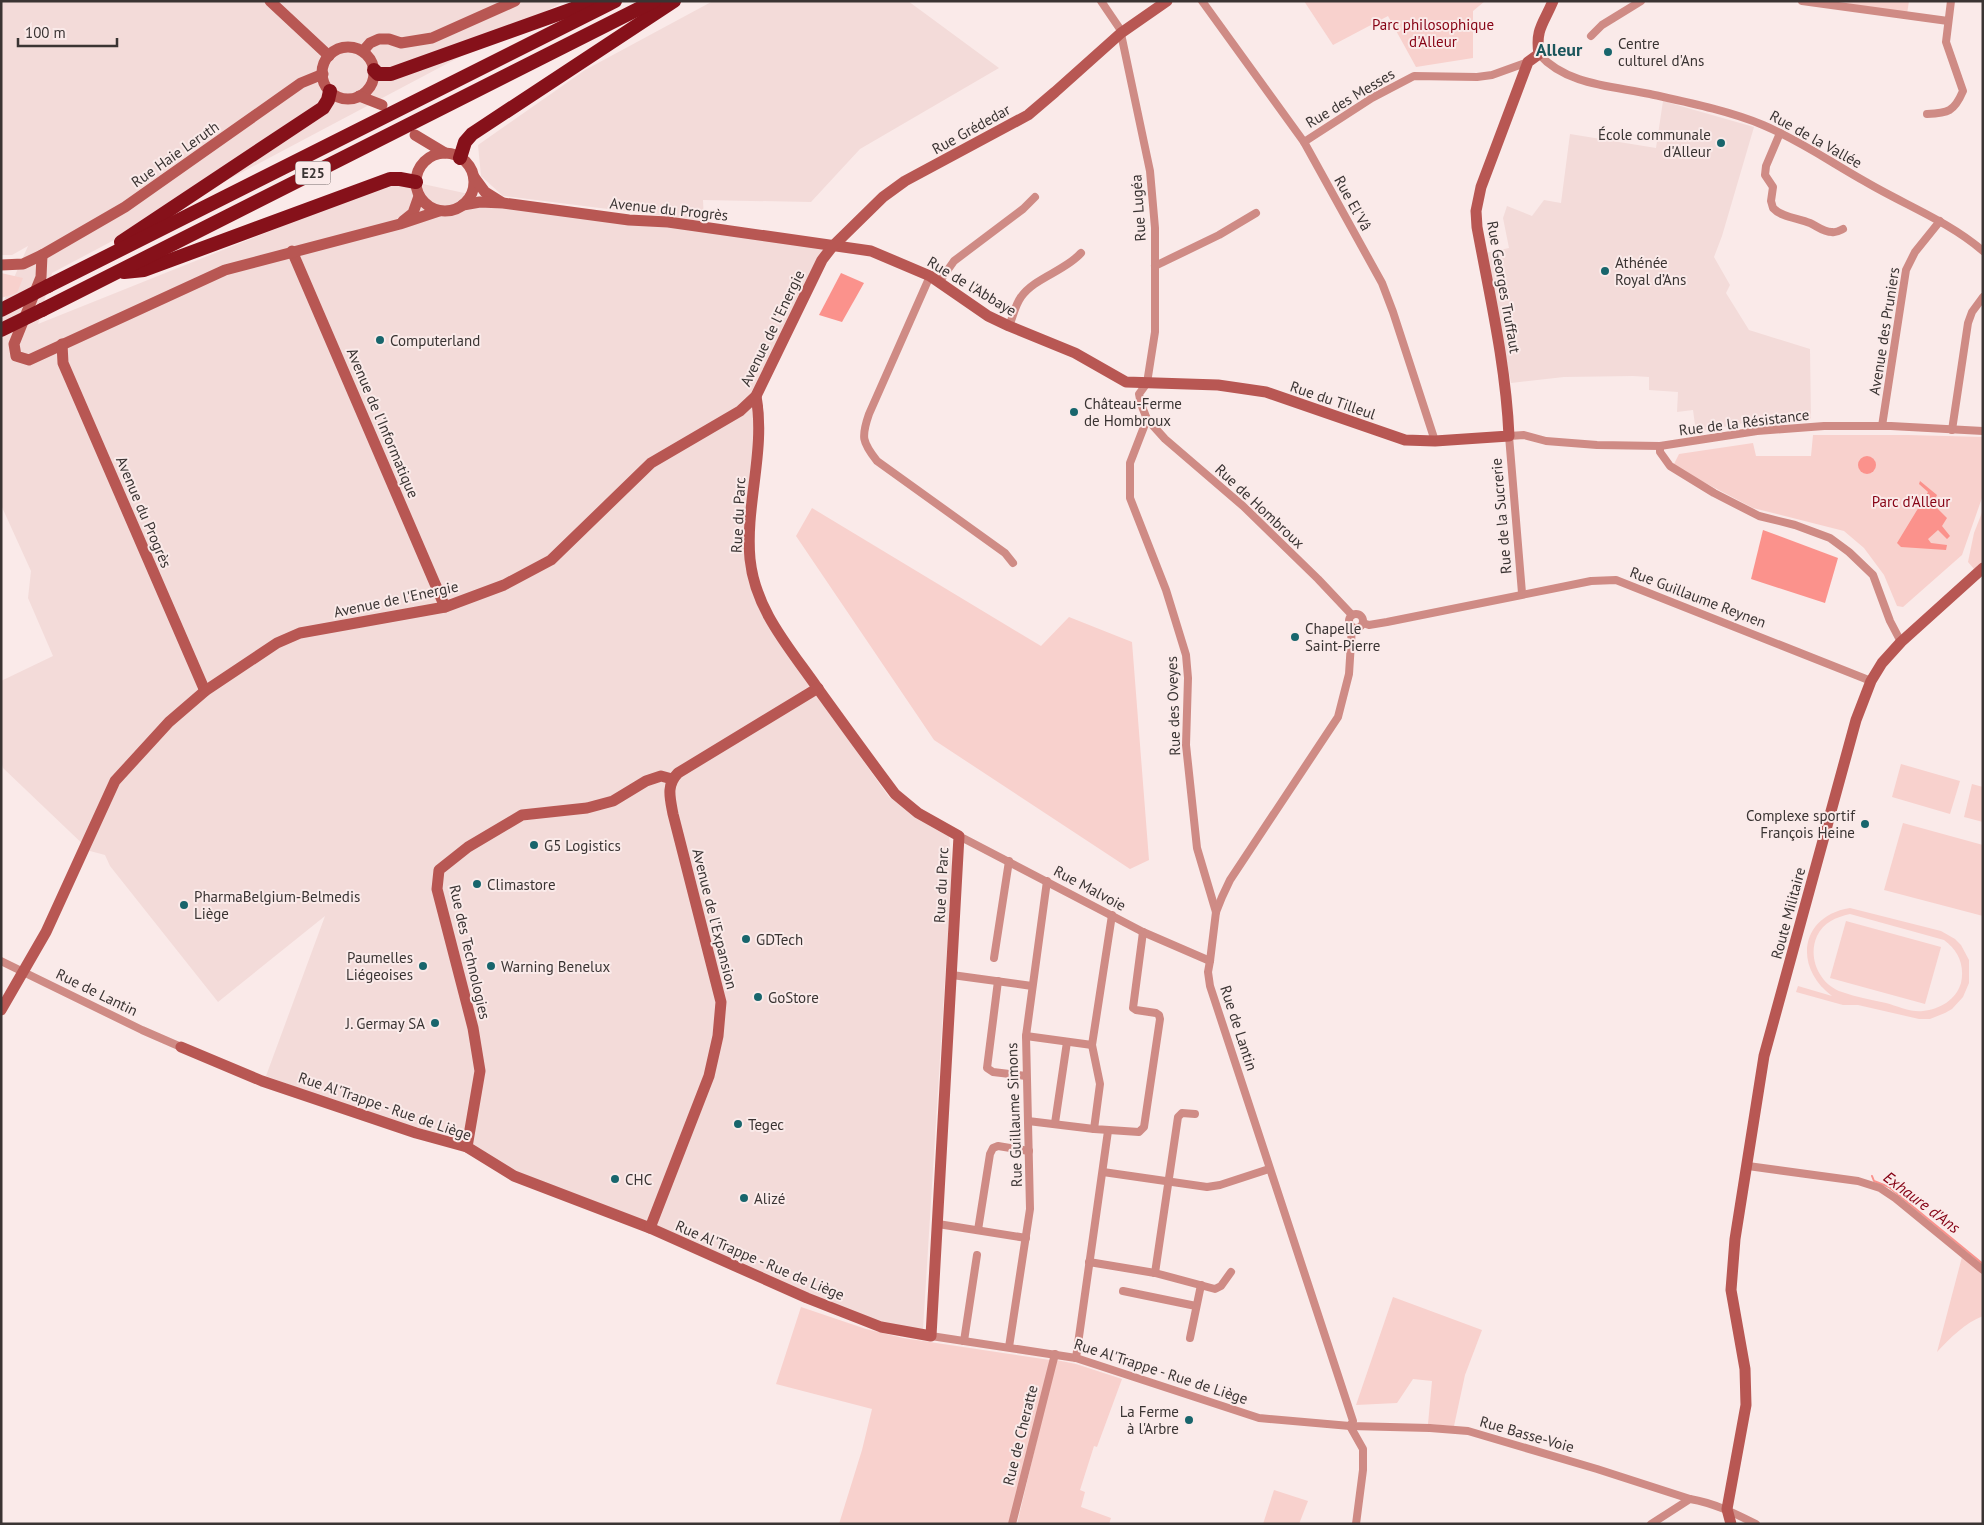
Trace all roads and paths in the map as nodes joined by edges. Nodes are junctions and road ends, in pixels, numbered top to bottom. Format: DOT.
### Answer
graph roads {
  1 [pos="270,1"];
  2 [pos="515,1"];
  3 [pos="595,1"];
  4 [pos="615,1"];
  5 [pos="654,1"];
  6 [pos="674,1"];
  7 [pos="1101,1"];
  8 [pos="1167,1"];
  9 [pos="1202,1"];
  10 [pos="1553,1"];
  11 [pos="1641,1"];
  12 [pos="1802,1"];
  13 [pos="1951,1"];
  14 [pos="1948,21"];
  15 [pos="1121,33"];
  16 [pos="1591,36"];
  17 [pos="363,51"];
  18 [pos="1539,54"];
  19 [pos="329,56"];
  20 [pos="1528,62"];
  21 [pos="323,74"];
  22 [pos="373,77"];
  23 [pos="330,91"];
  24 [pos="359,96"];
  25 [pos="1927,114"];
  26 [pos="1780,133"];
  27 [pos="1304,142"];
  28 [pos="445,153"];
  29 [pos="460,158"];
  30 [pos="426,160"];
  31 [pos="474,177"];
  32 [pos="417,189"];
  33 [pos="1035,197"];
  34 [pos="502,203"];
  35 [pos="463,205"];
  36 [pos="439,211"];
  37 [pos="1256,213"];
  38 [pos="1940,221"];
  39 [pos="400,224"];
  40 [pos="1843,229"];
  41 [pos="1983,240"];
  42 [pos="1974,244"];
  43 [pos="832,246"];
  44 [pos="292,251"];
  45 [pos="1983,251"];
  46 [pos="1081,253"];
  47 [pos="42,255"];
  48 [pos="107,257"];
  49 [pos="1,265"];
  50 [pos="1155,266"];
  51 [pos="113,274"];
  52 [pos="935,279"];
  53 [pos="1983,297"];
  54 [pos="1,310"];
  55 [pos="1009,326"];
  56 [pos="1,330"];
  57 [pos="62,344"];
  58 [pos="1147,384"];
  59 [pos="756,396"];
  60 [pos="1147,420"];
  61 [pos="1882,426"];
  62 [pos="1952,430"];
  63 [pos="1983,431"];
  64 [pos="1509,436"];
  65 [pos="1435,441"];
  66 [pos="1660,446"];
  67 [pos="1013,563"];
  68 [pos="1983,568"];
  69 [pos="1522,593"];
  70 [pos="445,607"];
  71 [pos="1352,615"];
  72 [pos="1363,623"];
  73 [pos="1352,627"];
  74 [pos="1901,642"];
  75 [pos="1871,681"];
  76 [pos="818,688"];
  77 [pos="205,691"];
  78 [pos="672,779"];
  79 [pos="959,836"];
  80 [pos="1008,861"];
  81 [pos="1047,881"];
  82 [pos="1216,912"];
  83 [pos="1112,915"];
  84 [pos="1143,932"];
  85 [pos="994,958"];
  86 [pos="1,961"];
  87 [pos="1210,961"];
  88 [pos="23,971"];
  89 [pos="952,975"];
  90 [pos="998,982"];
  91 [pos="1032,986"];
  92 [pos="1,1010"];
  93 [pos="1026,1036"];
  94 [pos="1067,1042"];
  95 [pos="1092,1045"];
  96 [pos="180,1047"];
  97 [pos="1026,1076"];
  98 [pos="1195,1114"];
  99 [pos="1028,1121"];
  100 [pos="1055,1124"];
  101 [pos="1094,1128"];
  102 [pos="1108,1131"];
  103 [pos="466,1147"];
  104 [pos="1029,1151"];
  105 [pos="1748,1166"];
  106 [pos="1269,1169"];
  107 [pos="1102,1172"];
  108 [pos="1169,1182"];
  109 [pos="938,1224"];
  110 [pos="650,1228"];
  111 [pos="978,1230"];
  112 [pos="1026,1238"];
  113 [pos="977,1255"];
  114 [pos="1089,1262"];
  115 [pos="1983,1270"];
  116 [pos="1155,1272"];
  117 [pos="1231,1272"];
  118 [pos="1201,1285"];
  119 [pos="1123,1291"];
  120 [pos="1196,1306"];
  121 [pos="931,1336"];
  122 [pos="1190,1338"];
  123 [pos="964,1341"];
  124 [pos="1009,1347"];
  125 [pos="1055,1354"];
  126 [pos="1076,1358"];
  127 [pos="1350,1426"];
  128 [pos="1690,1500"];
  129 [pos="1727,1509"];
  130 [pos="1012,1524"];
  131 [pos="1356,1524"];
  132 [pos="1651,1524"];
  133 [pos="1731,1524"];
  134 [pos="1756,1524"];
  1 -- 19 [label="street"];
  2 -- 17 [label="street"];
  3 -- 22 [label="highway"];
  4 -- 48 [label="highway, E25"];
  5 -- 51 [label="highway, E25"];
  6 -- 29 [label="highway"];
  7 -- 15 [label="street"];
  8 -- 15 [label="street, Rue Grédedar"];
  9 -- 27 [label="street, Rue El'Vâ"];
  10 -- 18 [label="street"];
  11 -- 16 [label="street"];
  12 -- 14 [label="street"];
  13 -- 14 [label="street"];
  14 -- 25 [label="street"];
  15 -- 43 [label="street, Rue Grédedar"];
  15 -- 50 [label="street, Rue Lugéa"];
  17 -- 19 [label="street"];
  17 -- 22 [label="street"];
  18 -- 20 [label="street"];
  18 -- 26 [label="street, Rue de la Vallée"];
  19 -- 21 [label="street"];
  20 -- 27 [label="street, Rue des Messes"];
  20 -- 64 [label="street, Rue Georges Truffaut"];
  21 -- 23 [label="street"];
  21 -- 47 [label="street, Rue Haie Leruth"];
  22 -- 24 [label="street"];
  22 -- 24 [label="street"];
  23 -- 24 [label="street"];
  23 -- 48 [label="highway"];
  26 -- 38 [label="street, Rue de la Vallée"];
  26 -- 40 [label="street"];
  27 -- 65 [label="street, Rue El'Vâ"];
  28 -- 29 [label="street"];
  28 -- 30 [label="street"];
  28 -- 30 [label="street"];
  29 -- 31 [label="street"];
  30 -- 32 [label="street"];
  31 -- 34 [label="street, Avenue du Progrès"];
  31 -- 35 [label="street"];
  32 -- 36 [label="street"];
  32 -- 39 [label="street"];
  32 -- 51 [label="highway"];
  33 -- 52 [label="street"];
  34 -- 35 [label="street, Avenue du Progrès"];
  34 -- 43 [label="street, Avenue du Progrès"];
  35 -- 36 [label="street"];
  36 -- 39 [label="street"];
  37 -- 50 [label="street"];
  38 -- 42 [label="street, Rue de la Vallée"];
  38 -- 61 [label="street, Avenue des Pruniers"];
  39 -- 44 [label="street"];
  41 -- 42 [label="street"];
  42 -- 45 [label="street, Rue de la Vallée"];
  43 -- 52 [label="street, Rue de l'Abbaye"];
  43 -- 59 [label="street, Avenue de l'Energie"];
  44 -- 57 [label="street"];
  44 -- 70 [label="street, Avenue de l'Informatique"];
  46 -- 55 [label="street"];
  47 -- 49 [label="street, Rue Haie Leruth"];
  47 -- 57 [label="street"];
  48 -- 54 [label="highway, E25, bridge"];
  50 -- 58 [label="street, Rue Lugéa"];
  51 -- 56 [label="highway, E25, bridge"];
  52 -- 55 [label="street, Rue de l'Abbaye"];
  52 -- 67 [label="street"];
  53 -- 62 [label="street"];
  55 -- 58 [label="street, Rue de l'Abbaye"];
  57 -- 77 [label="street, Avenue du Progrès"];
  58 -- 60 [label="street, Rue Lugéa"];
  58 -- 65 [label="street, Rue du Tilleul"];
  59 -- 70 [label="street, Avenue de l'Energie"];
  59 -- 76 [label="street, Rue du Parc"];
  60 -- 71 [label="street, Rue de Hombroux"];
  60 -- 82 [label="street, Rue des Oveyes"];
  61 -- 62 [label="street, Rue de la Résistance"];
  61 -- 66 [label="street, Rue de la Résistance"];
  62 -- 63 [label="street, Rue de la Résistance"];
  64 -- 65 [label="street, Rue du Tilleul"];
  64 -- 66 [label="street, Rue de la Résistance"];
  64 -- 69 [label="street, Rue de la Sucrerie"];
  66 -- 74 [label="street"];
  68 -- 74 [label="street, Route Militaire"];
  69 -- 72 [label="street, Rue Guillaume Reynen"];
  69 -- 75 [label="street, Rue Guillaume Reynen"];
  70 -- 77 [label="street, Avenue de l'Energie"];
  71 -- 72 [label="street"];
  71 -- 73 [label="street"];
  72 -- 73 [label="street"];
  73 -- 82 [label="street, Rue de Lantin"];
  74 -- 75 [label="street, Route Militaire"];
  75 -- 105 [label="street, Route Militaire"];
  76 -- 78 [label="street"];
  76 -- 79 [label="street, Rue du Parc"];
  77 -- 88 [label="street, Avenue de l'Energie"];
  78 -- 103 [label="street, Rue des Technologies"];
  78 -- 110 [label="street, Avenue de l'Expansion"];
  79 -- 80 [label="street, Rue Malvoie"];
  79 -- 89 [label="street, Rue du Parc"];
  80 -- 81 [label="street, Rue Malvoie"];
  80 -- 85 [label="street"];
  81 -- 83 [label="street, Rue Malvoie"];
  81 -- 91 [label="street, Rue Guillaume Simons"];
  82 -- 87 [label="street, Rue de Lantin"];
  83 -- 84 [label="street, Rue Malvoie"];
  83 -- 95 [label="street"];
  84 -- 87 [label="street, Rue Malvoie"];
  84 -- 102 [label="street"];
  86 -- 88 [label="street, Rue de Lantin"];
  87 -- 106 [label="street, Rue de Lantin"];
  88 -- 92 [label="street, Avenue de l'Energie"];
  88 -- 96 [label="street, Rue de Lantin"];
  89 -- 90 [label="street"];
  89 -- 109 [label="street, Rue du Parc"];
  90 -- 91 [label="street"];
  90 -- 97 [label="street"];
  91 -- 93 [label="street, Rue Guillaume Simons"];
  93 -- 94 [label="street"];
  93 -- 97 [label="street, Rue Guillaume Simons"];
  94 -- 95 [label="street"];
  94 -- 100 [label="street"];
  95 -- 101 [label="street"];
  96 -- 103 [label="street, Rue Al'Trappe - Rue de Liège"];
  97 -- 99 [label="street, Rue Guillaume Simons"];
  98 -- 108 [label="street"];
  99 -- 100 [label="street"];
  99 -- 104 [label="street, Rue Guillaume Simons"];
  100 -- 101 [label="street"];
  101 -- 102 [label="street"];
  102 -- 107 [label="street"];
  103 -- 110 [label="street, Rue Al'Trappe - Rue de Liège"];
  104 -- 111 [label="street"];
  104 -- 112 [label="street, Rue Guillaume Simons"];
  105 -- 115 [label="street"];
  105 -- 129 [label="street, Route Militaire"];
  106 -- 108 [label="street"];
  106 -- 127 [label="street, Rue de Lantin"];
  107 -- 108 [label="street"];
  107 -- 114 [label="street"];
  108 -- 116 [label="street"];
  109 -- 111 [label="street"];
  109 -- 121 [label="street, Rue du Parc"];
  110 -- 121 [label="street, Rue Al'Trappe - Rue de Liège"];
  111 -- 112 [label="street"];
  112 -- 124 [label="street, Rue Guillaume Simons"];
  113 -- 123 [label="street"];
  114 -- 116 [label="street"];
  114 -- 126 [label="street"];
  116 -- 118 [label="street"];
  117 -- 118 [label="street"];
  118 -- 120 [label="street"];
  119 -- 120 [label="street"];
  120 -- 122 [label="street"];
  121 -- 123 [label="street, Rue Al'Trappe - Rue de Liège"];
  123 -- 124 [label="street, Rue Al'Trappe - Rue de Liège"];
  124 -- 125 [label="street, Rue Al'Trappe - Rue de Liège"];
  125 -- 126 [label="street, Rue Al'Trappe - Rue de Liège"];
  125 -- 130 [label="street, Rue de Cheratte"];
  126 -- 127 [label="street, Rue Al'Trappe - Rue de Liège"];
  127 -- 128 [label="street, Rue Basse-Voie"];
  127 -- 131 [label="street"];
  128 -- 129 [label="street, Rue Basse-Voie"];
  128 -- 132 [label="street"];
  129 -- 133 [label="street"];
  129 -- 134 [label="street, Rue Basse-Voie"];
}
